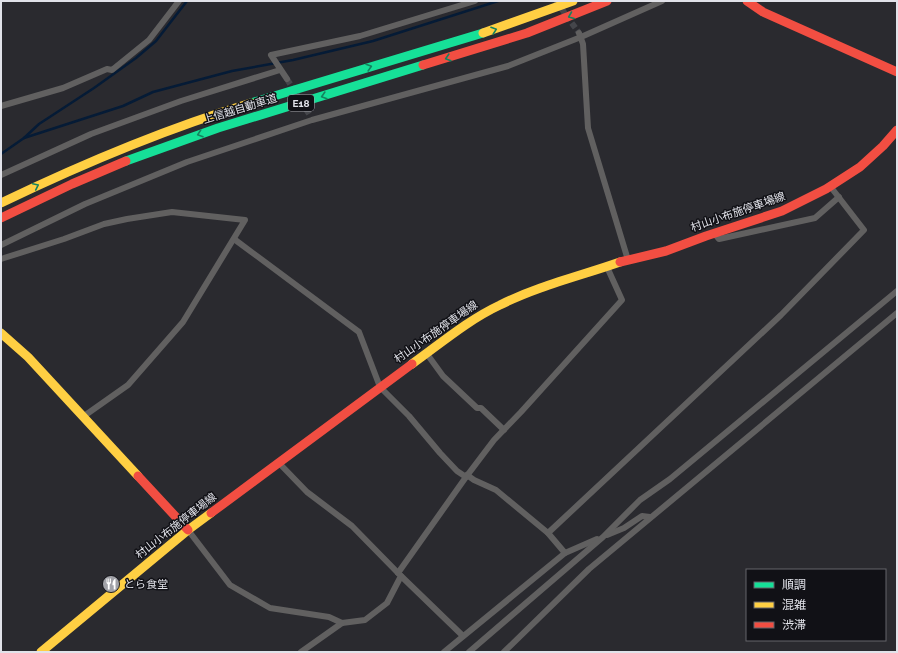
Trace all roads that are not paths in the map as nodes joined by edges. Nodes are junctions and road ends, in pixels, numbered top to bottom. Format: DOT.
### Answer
graph roads {
  1 [pos="179,1"];
  2 [pos="476,1"];
  3 [pos="573,1"];
  4 [pos="607,1"];
  5 [pos="662,1"];
  6 [pos="747,1"];
  7 [pos="580,35"];
  8 [pos="280,70"];
  9 [pos="897,72"];
  10 [pos="287,80"];
  11 [pos="1,106"];
  12 [pos="897,130"];
  13 [pos="1,175"];
  14 [pos="830,186"];
  15 [pos="839,197"];
  16 [pos="1,203"];
  17 [pos="1,218"];
  18 [pos="714,233"];
  19 [pos="234,239"];
  20 [pos="1,245"];
  21 [pos="1,260"];
  22 [pos="628,260"];
  23 [pos="607,267"];
  24 [pos="897,291"];
  25 [pos="897,313"];
  26 [pos="1,333"];
  27 [pos="427,354"];
  28 [pos="380,387"];
  29 [pos="84,416"];
  30 [pos="504,430"];
  31 [pos="278,462"];
  32 [pos="466,476"];
  33 [pos="650,517"];
  34 [pos="188,530"];
  35 [pos="548,533"];
  36 [pos="603,537"];
  37 [pos="565,553"];
  38 [pos="399,574"];
  39 [pos="342,623"];
  40 [pos="463,636"];
  41 [pos="41,652"];
  42 [pos="301,652"];
  43 [pos="444,652"];
  44 [pos="468,652"];
  45 [pos="504,652"];
  1 -- 11 [label="street"];
  2 -- 8 [label="street"];
  16 -- 3 [label="main road, 上信越自動車道 / E18, one-way"];
  4 -- 17 [label="main road, 上信越自動車道 / E18, one-way"];
  5 -- 7 [label="street"];
  6 -- 9 [label="main road"];
  7 -- 20 [label="street"];
  7 -- 22 [label="street"];
  8 -- 10 [label="street"];
  8 -- 13 [label="street"];
  12 -- 14 [label="main road, 村山小布施停車場線"];
  14 -- 15 [label="street"];
  14 -- 18 [label="main road, 村山小布施停車場線"];
  15 -- 18 [label="street"];
  15 -- 35 [label="street"];
  18 -- 22 [label="main road, 村山小布施停車場線"];
  19 -- 21 [label="street"];
  19 -- 28 [label="street"];
  19 -- 29 [label="street"];
  22 -- 23 [label="main road, 村山小布施停車場線"];
  23 -- 27 [label="main road, 村山小布施停車場線"];
  23 -- 30 [label="street"];
  24 -- 36 [label="street"];
  25 -- 33 [label="street"];
  26 -- 29 [label="main road"];
  27 -- 28 [label="main road, 村山小布施停車場線"];
  27 -- 30 [label="street"];
  28 -- 31 [label="main road, 村山小布施停車場線"];
  28 -- 32 [label="street"];
  29 -- 34 [label="main road"];
  30 -- 32 [label="street"];
  31 -- 34 [label="main road, 村山小布施停車場線"];
  31 -- 38 [label="street"];
  32 -- 35 [label="street"];
  32 -- 38 [label="street"];
  33 -- 36 [label="street"];
  33 -- 45 [label="street"];
  34 -- 39 [label="street"];
  34 -- 41 [label="main road, 村山小布施停車場線"];
  35 -- 37 [label="street"];
  36 -- 37 [label="street"];
  36 -- 44 [label="street"];
  37 -- 40 [label="street"];
  38 -- 39 [label="street"];
  38 -- 40 [label="street"];
  39 -- 42 [label="street"];
  40 -- 43 [label="street"];
}
